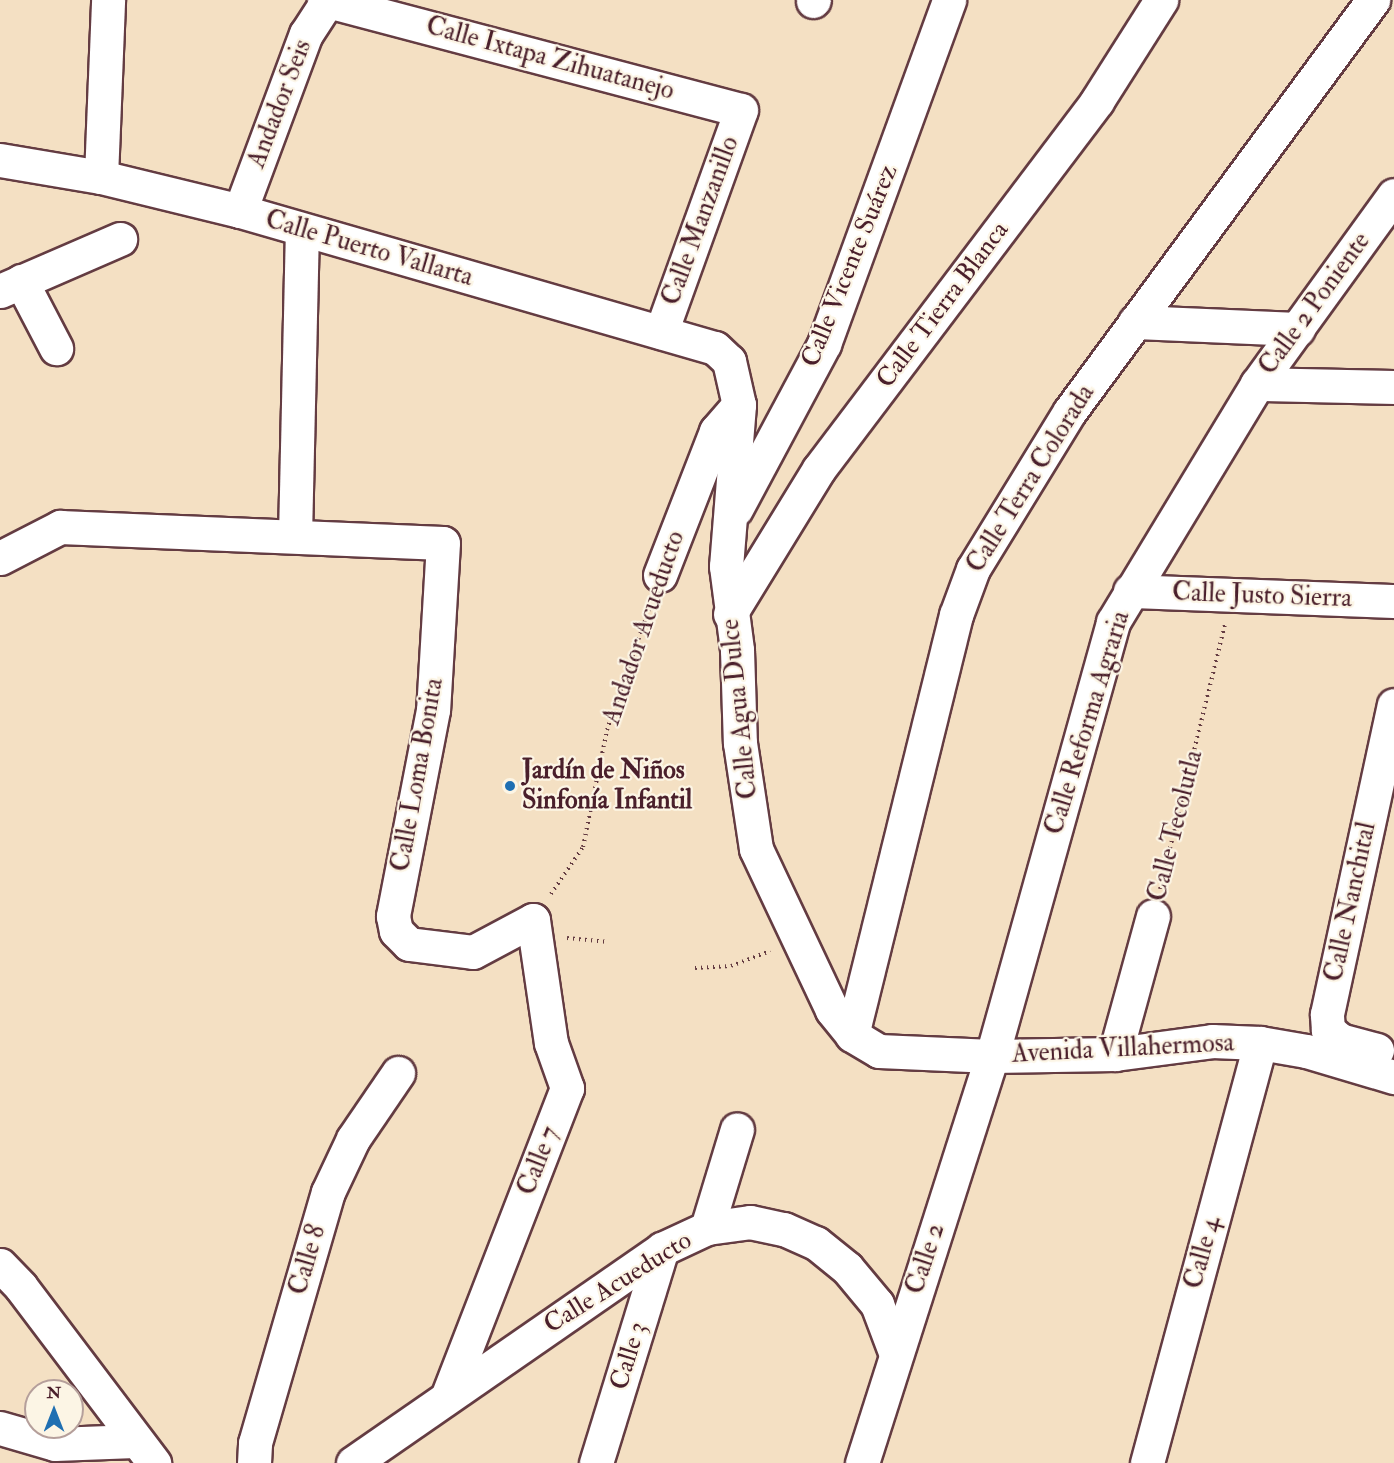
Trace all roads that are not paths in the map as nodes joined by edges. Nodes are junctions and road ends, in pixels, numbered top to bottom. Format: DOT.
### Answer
graph roads {
  1 [pos="108,0"];
  2 [pos="326,0"];
  3 [pos="949,0"];
  4 [pos="1161,0"];
  5 [pos="1373,0"];
  6 [pos="741,110"];
  7 [pos="0,160"];
  8 [pos="101,177"];
  9 [pos="1394,195"];
  10 [pos="240,211"];
  11 [pos="303,231"];
  12 [pos="120,239"];
  13 [pos="11,286"];
  14 [pos="1135,322"];
  15 [pos="1298,329"];
  16 [pos="661,332"];
  17 [pos="56,348"];
  18 [pos="729,361"];
  19 [pos="1257,384"];
  20 [pos="1394,387"];
  21 [pos="739,405"];
  22 [pos="729,521"];
  23 [pos="295,536"];
  24 [pos="0,558"];
  25 [pos="660,575"];
  26 [pos="1130,591"];
  27 [pos="1394,601"];
  28 [pos="730,614"];
  29 [pos="1394,705"];
  30 [pos="1154,916"];
  31 [pos="532,920"];
  32 [pos="852,1035"];
  33 [pos="1260,1043"];
  34 [pos="1115,1054"];
  35 [pos="1394,1055"];
  36 [pos="992,1056"];
  37 [pos="398,1072"];
  38 [pos="1394,1077"];
  39 [pos="737,1129"];
  40 [pos="707,1228"];
  41 [pos="662,1249"];
  42 [pos="0,1265"];
  43 [pos="895,1352"];
  44 [pos="448,1395"];
  45 [pos="0,1428"];
  46 [pos="144,1452"];
  47 [pos="254,1463"];
  48 [pos="353,1463"];
  49 [pos="596,1463"];
  50 [pos="862,1463"];
  51 [pos="1147,1463"];
  1 -- 8 [label="street"];
  2 -- 6 [label="street, Calle Ixtapa Zihuatanejo"];
  2 -- 10 [label="street, Andador Seis"];
  3 -- 22 [label="street, Calle Vicente Suárez"];
  4 -- 28 [label="street, Calle Tierra Blanca"];
  5 -- 14 [label="street, Calle Terra Colorada"];
  6 -- 16 [label="street, Calle Manzanillo"];
  7 -- 8 [label="street, Calle Puerto Vallarta"];
  8 -- 10 [label="street, Calle Puerto Vallarta"];
  9 -- 15 [label="street, Calle 2 Poniente"];
  10 -- 11 [label="street, Calle Puerto Vallarta"];
  11 -- 16 [label="street, Calle Puerto Vallarta"];
  11 -- 23 [label="street"];
  12 -- 13 [label="street"];
  13 -- 17 [label="street"];
  14 -- 15 [label="street"];
  14 -- 32 [label="street, Calle Terra Colorada"];
  15 -- 19 [label="street, Calle 2 Poniente"];
  16 -- 18 [label="street, Calle Puerto Vallarta"];
  18 -- 21 [label="street, Calle Agua Dulce"];
  19 -- 20 [label="street"];
  19 -- 26 [label="street, Calle Reforma Agraria"];
  21 -- 22 [label="street, Calle Agua Dulce"];
  21 -- 25 [label="street, Andador Acueducto"];
  22 -- 28 [label="street, Calle Agua Dulce"];
  23 -- 24 [label="street, Calle Loma Bonita"];
  23 -- 31 [label="street, Calle Loma Bonita"];
  26 -- 27 [label="street, Calle Justo Sierra"];
  26 -- 36 [label="street, Calle Reforma Agraria"];
  28 -- 32 [label="street, Calle Agua Dulce"];
  29 -- 35 [label="street, Calle Nanchital"];
  30 -- 34 [label="street, Calle Tecolutla"];
  31 -- 44 [label="street, Calle 7"];
  32 -- 36 [label="street, Avenida Villahermosa"];
  33 -- 34 [label="street, Avenida Villahermosa"];
  33 -- 38 [label="street, Avenida Villahermosa"];
  33 -- 51 [label="street, Calle 4"];
  34 -- 36 [label="street, Avenida Villahermosa"];
  36 -- 43 [label="street, Calle 2"];
  37 -- 47 [label="street, Calle 8"];
  39 -- 40 [label="street"];
  40 -- 41 [label="street, Calle Acueducto"];
  40 -- 43 [label="street, Calle Acueducto"];
  41 -- 44 [label="street, Calle Acueducto"];
  41 -- 49 [label="street, Calle 3"];
  42 -- 46 [label="street"];
  43 -- 50 [label="street, Calle 2"];
  44 -- 48 [label="street, Calle Acueducto"];
  45 -- 46 [label="street"];
}
